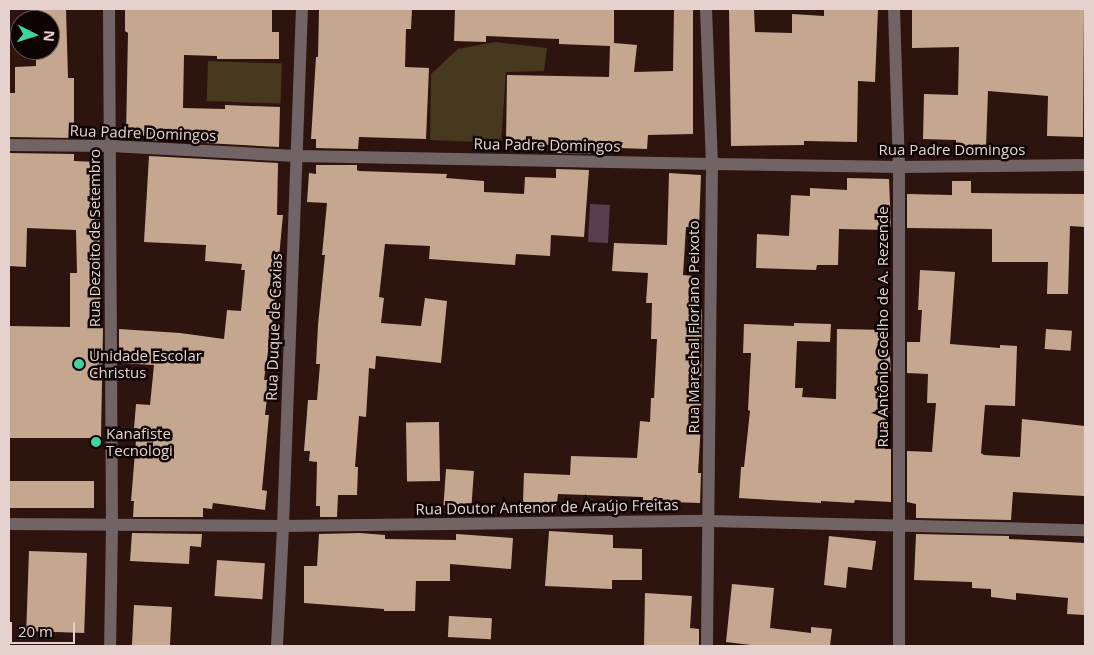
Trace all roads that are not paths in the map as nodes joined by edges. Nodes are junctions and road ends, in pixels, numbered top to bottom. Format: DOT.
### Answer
graph roads {
  1 [pos="109,9"];
  2 [pos="302,9"];
  3 [pos="706,9"];
  4 [pos="894,9"];
  5 [pos="9,145"];
  6 [pos="111,146"];
  7 [pos="296,156"];
  8 [pos="712,164"];
  9 [pos="1085,165"];
  10 [pos="899,167"];
  11 [pos="709,521"];
  12 [pos="9,524"];
  13 [pos="112,524"];
  14 [pos="283,526"];
  15 [pos="899,527"];
  16 [pos="1085,530"];
  17 [pos="110,646"];
  18 [pos="277,646"];
  19 [pos="707,646"];
  20 [pos="899,646"];
  1 -- 6 [label="street, Rua Dezoito de Setembro"];
  2 -- 7 [label="street, Rua Duque de Caxias"];
  3 -- 8 [label="street, Rua Marechal Floriano Peixoto"];
  4 -- 10 [label="street, Rua Antônio Coelho de A. Rezende"];
  5 -- 6 [label="street, Rua Padre Domingos"];
  6 -- 7 [label="street, Rua Padre Domingos"];
  6 -- 13 [label="street, Rua Dezoito de Setembro"];
  7 -- 8 [label="street, Rua Padre Domingos"];
  7 -- 14 [label="street, Rua Duque de Caxias"];
  8 -- 10 [label="street, Rua Padre Domingos"];
  8 -- 11 [label="street, Rua Marechal Floriano Peixoto"];
  9 -- 10 [label="street, Rua Padre Domingos"];
  10 -- 15 [label="street, Rua Antônio Coelho de A. Rezende"];
  11 -- 14 [label="street, Rua Doutor Antenor de Araújo Freitas"];
  11 -- 15 [label="street, Rua Doutor Antenor de Araújo Freitas"];
  11 -- 19 [label="street, Rua Marechal Floriano Peixoto"];
  12 -- 13 [label="street, Rua Doutor Antenor de Araújo Freitas"];
  13 -- 14 [label="street, Rua Doutor Antenor de Araújo Freitas"];
  13 -- 17 [label="street, Rua Dezoito de Setembro"];
  14 -- 18 [label="street, Rua Duque de Caxias"];
  15 -- 16 [label="street, Rua Doutor Antenor de Araújo Freitas"];
  15 -- 20 [label="street, Rua Antônio Coelho de A. Rezende"];
}
